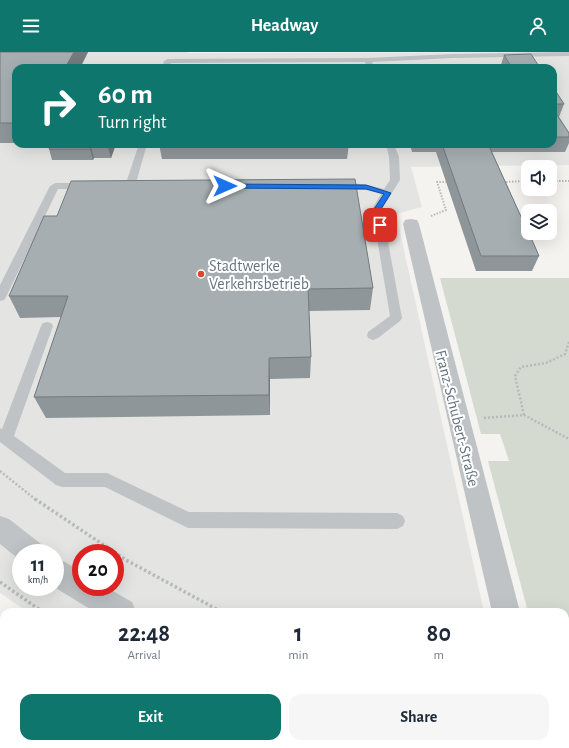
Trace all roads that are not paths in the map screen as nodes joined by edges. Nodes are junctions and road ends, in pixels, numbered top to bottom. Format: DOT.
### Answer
graph roads {
  1 [pos="569,54"];
  2 [pos="368,60"];
  3 [pos="167,64"];
  4 [pos="370,64"];
  5 [pos="141,148"];
  6 [pos="391,148"];
  7 [pos="100,186"];
  8 [pos="154,186"];
  9 [pos="327,186"];
  10 [pos="388,193"];
  11 [pos="411,224"];
  12 [pos="0,297"];
  13 [pos="47,326"];
  14 [pos="373,335"];
  15 [pos="3,436"];
  16 [pos="397,521"];
  17 [pos="0,528"];
  18 [pos="20,544"];
  19 [pos="64,578"];
  20 [pos="115,608"];
  21 [pos="505,608"];
  1 -- 2 [label="lane"];
  2 -- 3 [label="lane"];
  2 -- 4 [label="lane"];
  5 -- 8 [label="lane"];
  6 -- 10 [label="lane"];
  7 -- 12 [label="lane"];
  9 -- 10 [label="lane"];
  10 -- 14 [label="lane"];
  11 -- 21 [label="street, Franz-Schubert-Straße"];
  13 -- 15 [label="lane"];
  15 -- 16 [label="lane"];
  17 -- 18 [label="street"];
  19 -- 20 [label="street"];
}
